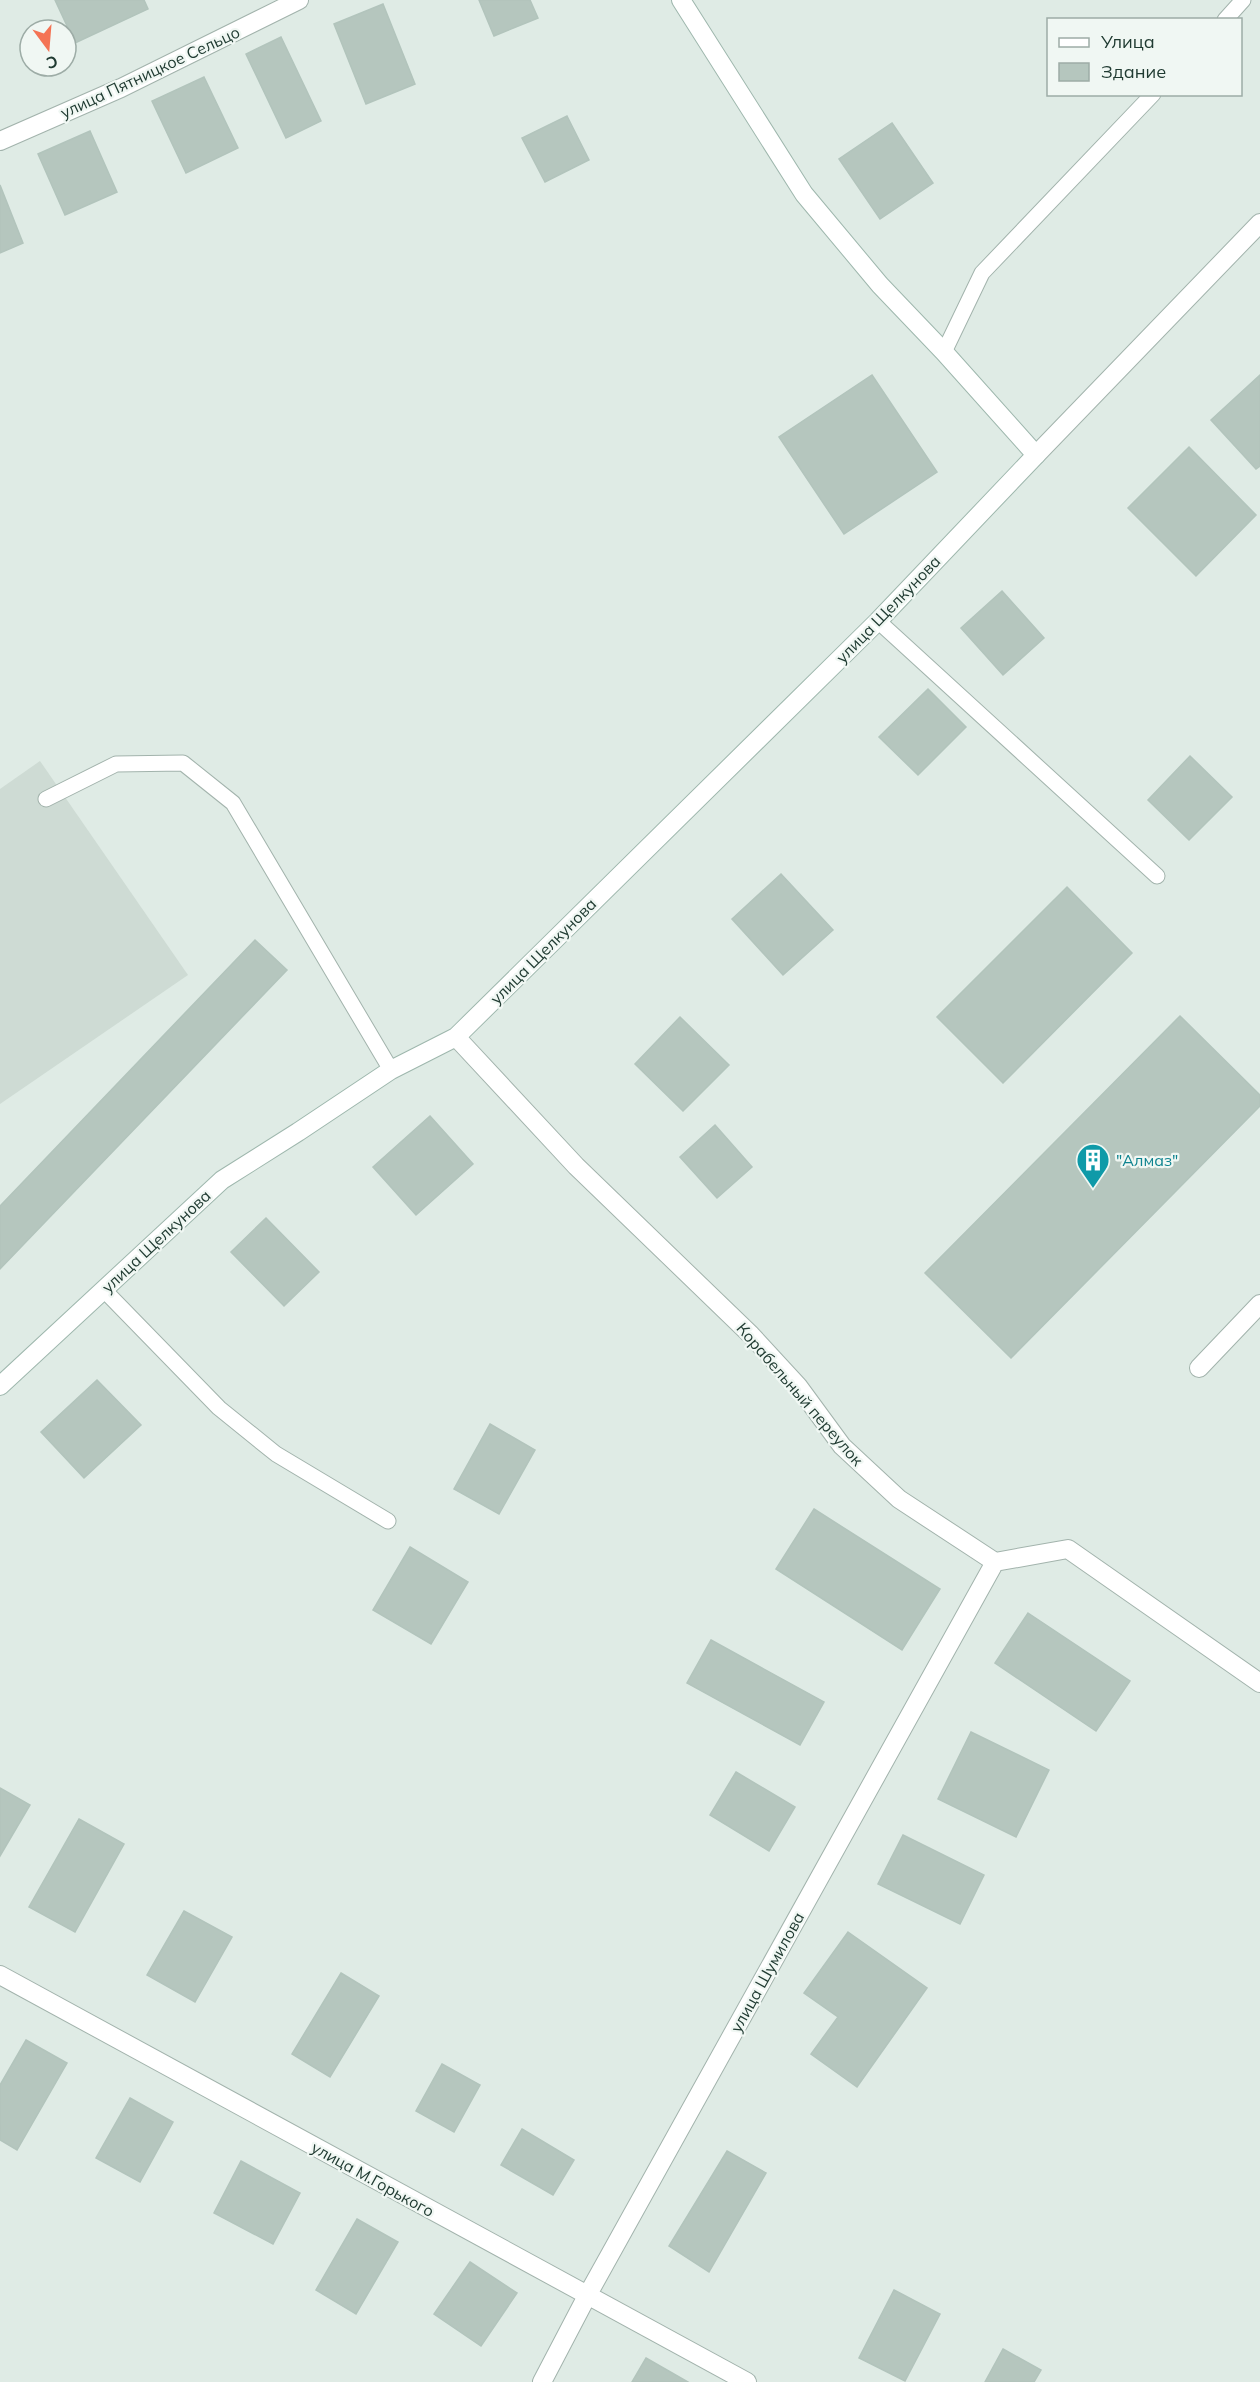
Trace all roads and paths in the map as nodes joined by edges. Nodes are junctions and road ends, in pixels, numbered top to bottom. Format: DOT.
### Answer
graph roads {
  1 [pos="299,0"];
  2 [pos="681,0"];
  3 [pos="1243,0"];
  4 [pos="1227,18"];
  5 [pos="1151,96"];
  6 [pos="0,141"];
  7 [pos="1260,223"];
  8 [pos="944,352"];
  9 [pos="1036,455"];
  10 [pos="878,621"];
  11 [pos="46,799"];
  12 [pos="1157,876"];
  13 [pos="456,1037"];
  14 [pos="390,1070"];
  15 [pos="104,1290"];
  16 [pos="1260,1304"];
  17 [pos="1199,1368"];
  18 [pos="0,1386"];
  19 [pos="388,1521"];
  20 [pos="995,1562"];
  21 [pos="1260,1683"];
  22 [pos="0,1975"];
  23 [pos="587,2296"];
  24 [pos="542,2382"];
  25 [pos="747,2382"];
  1 -- 6 [label="street, улица Пятницкое Сельцо"];
  2 -- 8 [label="street"];
  3 -- 4 [label="lane"];
  5 -- 8 [label="lane"];
  7 -- 9 [label="street, улица Щелкунова"];
  8 -- 9 [label="street"];
  9 -- 10 [label="street, улица Щелкунова"];
  10 -- 12 [label="lane"];
  10 -- 13 [label="street, улица Щелкунова"];
  11 -- 14 [label="lane"];
  13 -- 14 [label="street, улица Щелкунова"];
  13 -- 20 [label="street, Корабельный переулок"];
  14 -- 15 [label="street, улица Щелкунова"];
  15 -- 18 [label="street, улица Щелкунова"];
  15 -- 19 [label="lane"];
  16 -- 17 [label="street"];
  20 -- 21 [label="street"];
  20 -- 23 [label="street, улица Шумилова"];
  22 -- 23 [label="street, улица М.Горького"];
  23 -- 24 [label="street, улица Шумилова"];
  23 -- 25 [label="street, улица М.Горького"];
}
